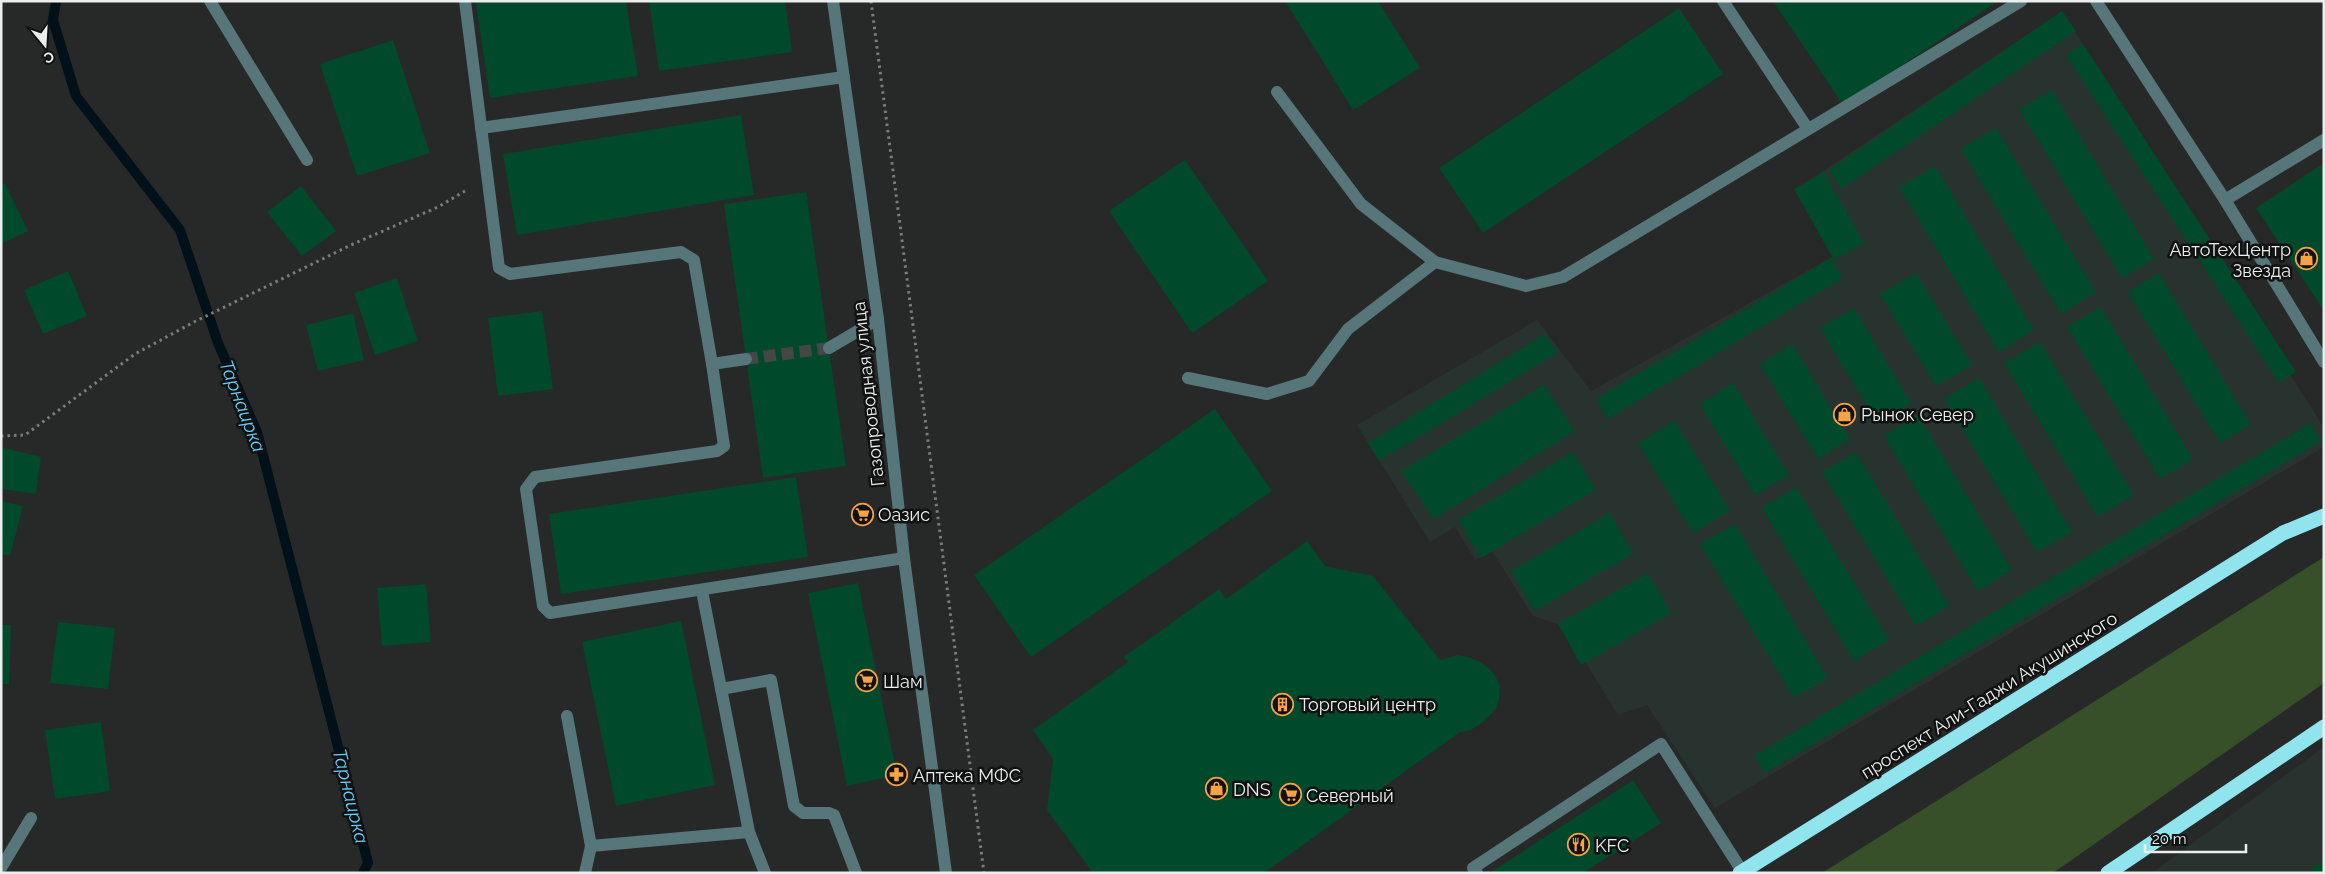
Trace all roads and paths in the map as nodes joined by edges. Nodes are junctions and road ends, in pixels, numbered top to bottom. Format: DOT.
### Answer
graph roads {
  1 [pos="210,1"];
  2 [pos="465,1"];
  3 [pos="833,1"];
  4 [pos="871,1"];
  5 [pos="1722,1"];
  6 [pos="2021,1"];
  7 [pos="2096,1"];
  8 [pos="844,77"];
  9 [pos="1277,92"];
  10 [pos="481,128"];
  11 [pos="1808,129"];
  12 [pos="2324,140"];
  13 [pos="307,160"];
  14 [pos="487,177"];
  15 [pos="2225,200"];
  16 [pos="1435,262"];
  17 [pos="878,319"];
  18 [pos="829,348"];
  19 [pos="746,360"];
  20 [pos="2324,362"];
  21 [pos="712,364"];
  22 [pos="1188,378"];
  23 [pos="1,436"];
  24 [pos="2324,516"];
  25 [pos="904,558"];
  26 [pos="702,591"];
  27 [pos="721,689"];
  28 [pos="567,716"];
  29 [pos="2324,727"];
  30 [pos="30,818"];
  31 [pos="749,832"];
  32 [pos="591,846"];
  33 [pos="1,868"];
  34 [pos="1741,872"];
  35 [pos="585,873"];
  36 [pos="765,873"];
  37 [pos="856,873"];
  38 [pos="946,873"];
  39 [pos="984,873"];
  40 [pos="1477,873"];
  41 [pos="2108,873"];
  1 -- 13 [label="street"];
  2 -- 10 [label="street"];
  3 -- 8 [label="street, Газопроводная улица"];
  4 -- 39 [label="path"];
  5 -- 11 [label="street"];
  6 -- 11 [label="street"];
  7 -- 15 [label="street"];
  8 -- 10 [label="street"];
  8 -- 17 [label="street, Газопроводная улица"];
  9 -- 16 [label="street"];
  10 -- 14 [label="street"];
  11 -- 16 [label="street"];
  12 -- 15 [label="street"];
  14 -- 21 [label="street"];
  14 -- 23 [label="path"];
  15 -- 20 [label="street"];
  16 -- 22 [label="street"];
  17 -- 18 [label="street"];
  17 -- 25 [label="street, Газопроводная улица"];
  19 -- 21 [label="street"];
  21 -- 26 [label="street"];
  24 -- 34 [label="highway, проспект Али-Гаджи Акушинского"];
  25 -- 26 [label="street"];
  25 -- 38 [label="street, Газопроводная улица"];
  26 -- 27 [label="street"];
  27 -- 31 [label="street"];
  27 -- 37 [label="street"];
  28 -- 32 [label="street"];
  29 -- 41 [label="highway"];
  30 -- 33 [label="street"];
  31 -- 32 [label="street"];
  31 -- 36 [label="street"];
  32 -- 35 [label="street"];
  34 -- 40 [label="street"];
}
